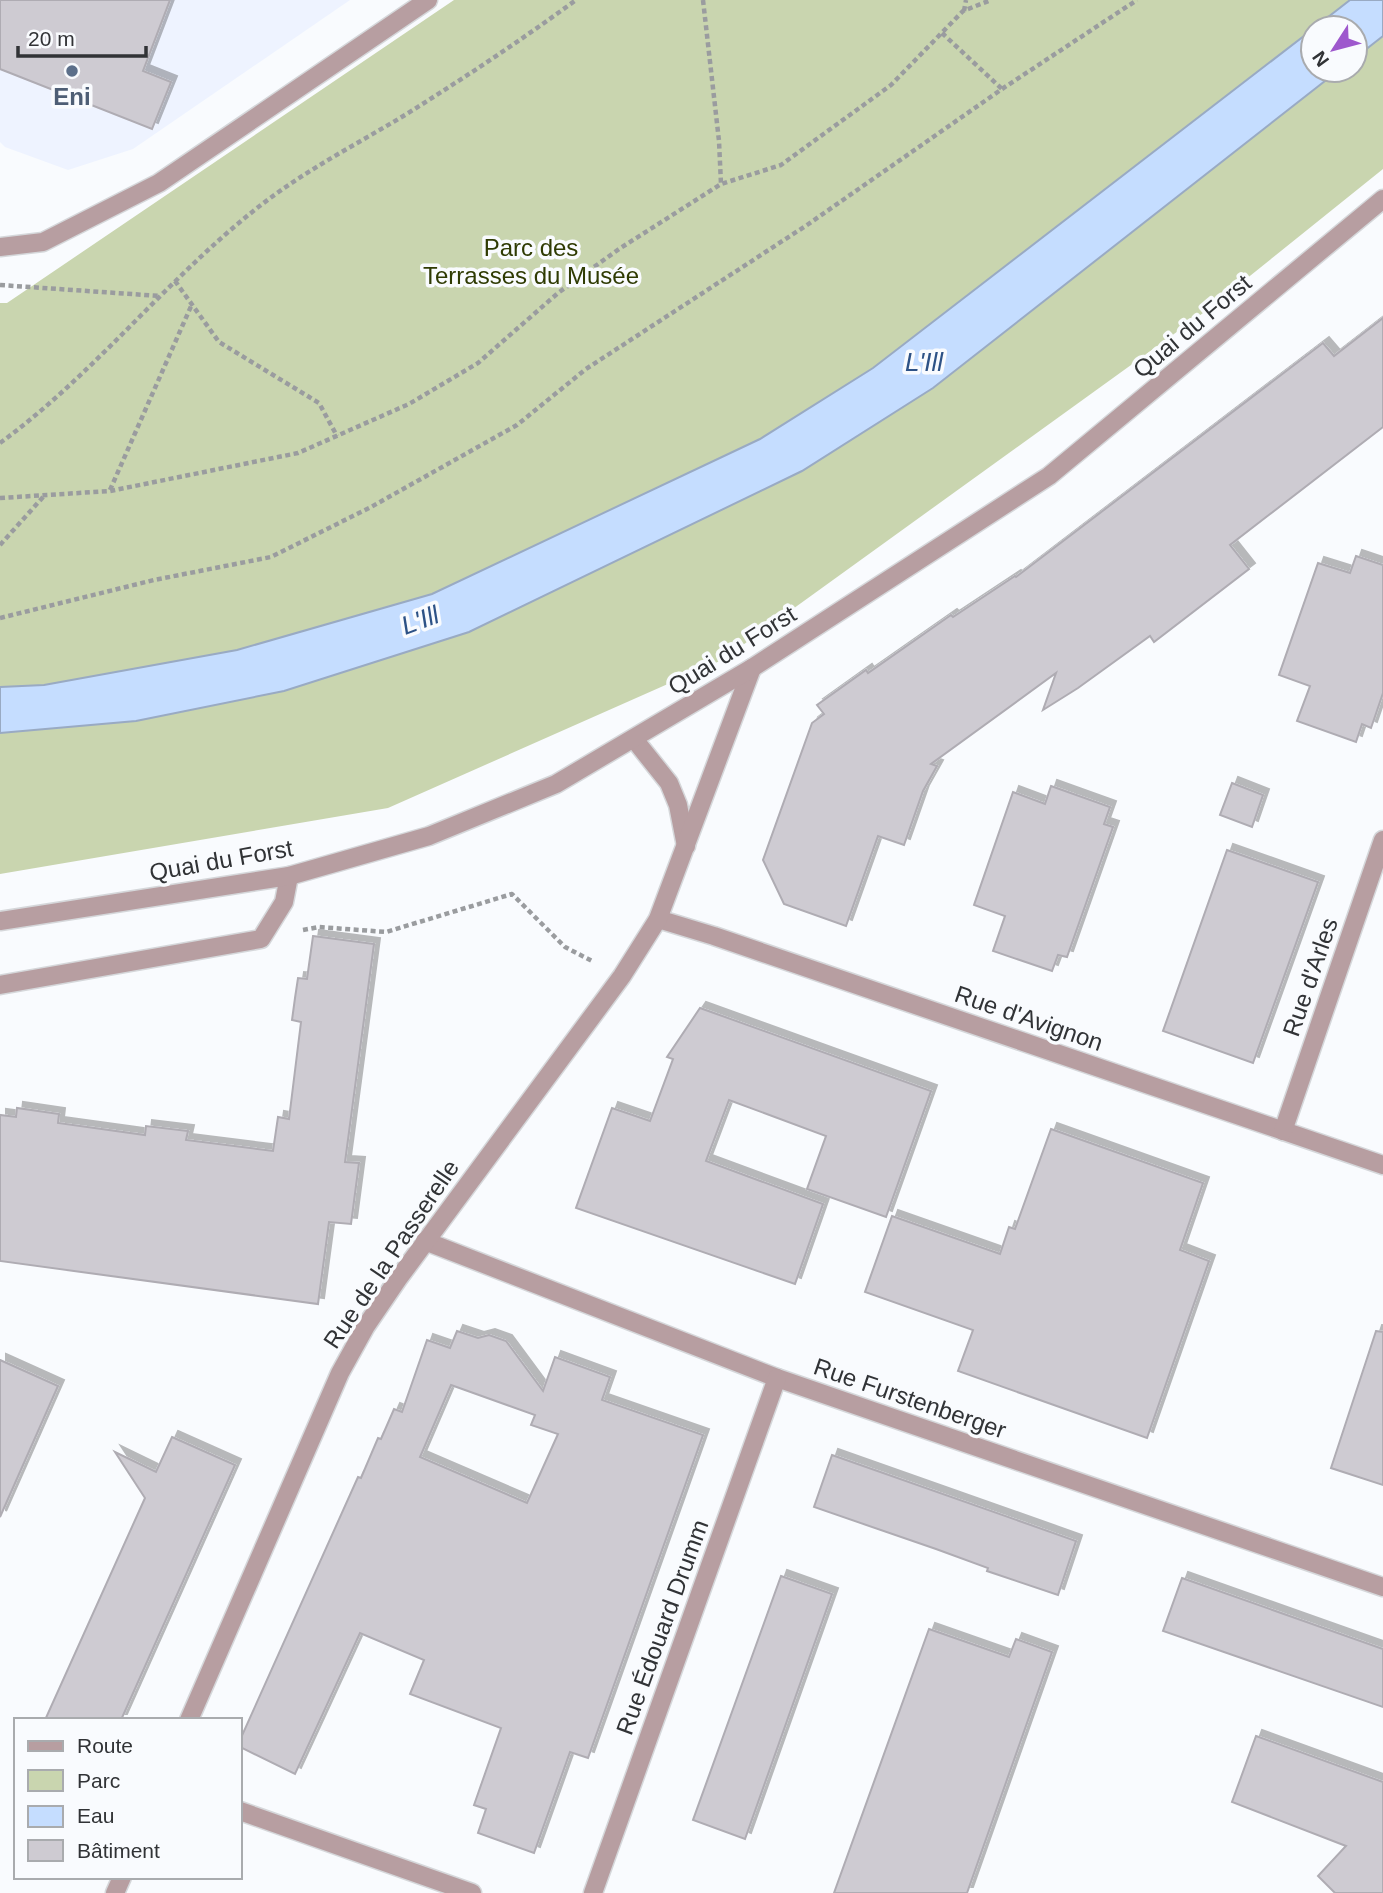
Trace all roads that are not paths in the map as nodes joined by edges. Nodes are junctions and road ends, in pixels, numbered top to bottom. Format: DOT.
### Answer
graph roads {
  1 [pos="428,0"];
  2 [pos="1383,199"];
  3 [pos="0,247"];
  4 [pos="752,668"];
  5 [pos="634,739"];
  6 [pos="1383,840"];
  7 [pos="686,846"];
  8 [pos="289,876"];
  9 [pos="658,919"];
  10 [pos="0,920"];
  11 [pos="0,985"];
  12 [pos="1283,1131"];
  13 [pos="1383,1165"];
  14 [pos="425,1241"];
  15 [pos="778,1378"];
  16 [pos="1383,1587"];
  17 [pos="190,1718"];
  18 [pos="242,1812"];
  19 [pos="472,1893"];
  20 [pos="593,1893"];
  1 -- 3 [label="street"];
  2 -- 4 [label="street, Quai du Forst"];
  4 -- 5 [label="street, Quai du Forst"];
  4 -- 7 [label="street, Rue de la Passerelle"];
  5 -- 7 [label="street"];
  5 -- 8 [label="street, Quai du Forst"];
  6 -- 12 [label="street, Rue d'Arles"];
  7 -- 9 [label="street, Rue de la Passerelle"];
  8 -- 10 [label="street, Quai du Forst"];
  8 -- 11 [label="street"];
  9 -- 12 [label="street, Rue d'Avignon"];
  9 -- 14 [label="street, Rue de la Passerelle"];
  12 -- 13 [label="street, Rue d'Avignon"];
  14 -- 15 [label="street, Rue Furstenberger"];
  14 -- 17 [label="street, Rue de la Passerelle"];
  15 -- 16 [label="street, Rue Furstenberger"];
  15 -- 20 [label="street, Rue Édouard Drumm"];
  18 -- 19 [label="street"];
}
